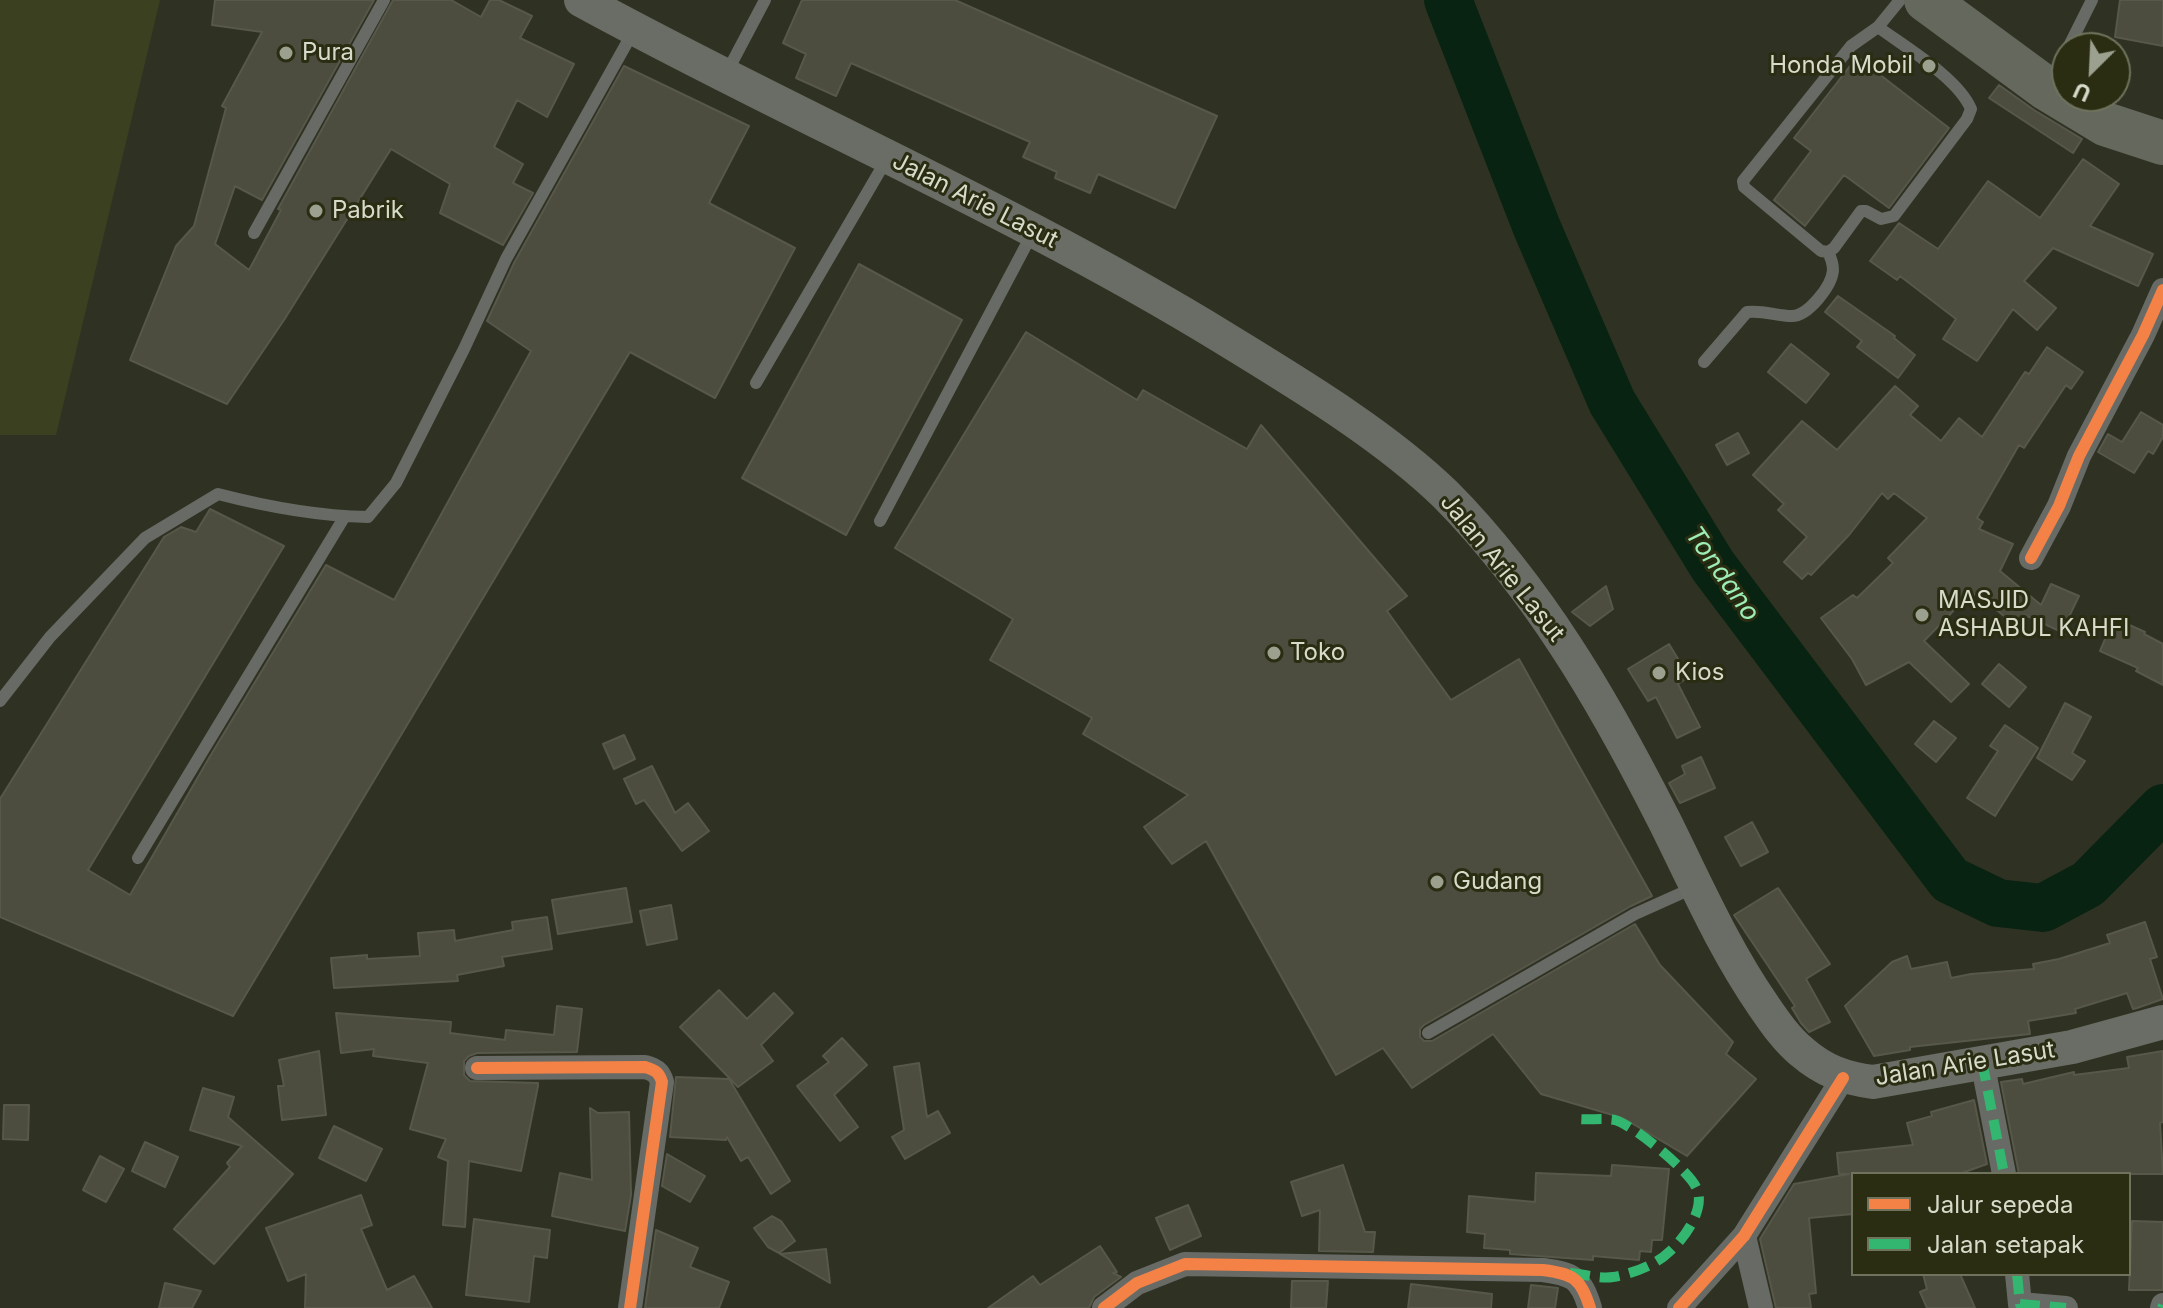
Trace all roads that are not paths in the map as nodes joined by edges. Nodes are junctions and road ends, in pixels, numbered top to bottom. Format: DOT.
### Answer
graph roads {
  1 [pos="384,0"];
  2 [pos="581,0"];
  3 [pos="765,0"];
  4 [pos="1900,0"];
  5 [pos="1926,0"];
  6 [pos="2092,0"];
  7 [pos="1878,27"];
  8 [pos="635,30"];
  9 [pos="2076,32"];
  10 [pos="725,75"];
  11 [pos="2051,81"];
  12 [pos="2047,89"];
  13 [pos="2163,143"];
  14 [pos="888,156"];
  15 [pos="1034,231"];
  16 [pos="254,233"];
  17 [pos="1828,252"];
  18 [pos="2163,290"];
  19 [pos="1704,362"];
  20 [pos="756,383"];
  21 [pos="345,516"];
  22 [pos="880,521"];
  23 [pos="2031,558"];
  24 [pos="0,701"];
  25 [pos="138,858"];
  26 [pos="1696,886"];
  27 [pos="2163,1022"];
  28 [pos="1428,1033"];
  29 [pos="1982,1061"];
  30 [pos="477,1068"];
  31 [pos="1843,1078"];
  32 [pos="2004,1172"];
  33 [pos="1744,1236"];
  34 [pos="2017,1276"];
  35 [pos="630,1308"];
  36 [pos="1104,1308"];
  37 [pos="1590,1308"];
  38 [pos="1679,1308"];
  39 [pos="1761,1308"];
  40 [pos="2066,1308"];
  1 -- 16 [label="lane"];
  2 -- 8 [label="main road, Jalan Arie Lasut"];
  3 -- 10 [label="lane"];
  4 -- 7 [label="lane"];
  5 -- 12 [label="highway"];
  6 -- 9 [label="lane"];
  7 -- 17 [label="lane"];
  7 -- 17 [label="lane"];
  8 -- 10 [label="main road, Jalan Arie Lasut"];
  8 -- 21 [label="lane"];
  10 -- 14 [label="main road, Jalan Arie Lasut"];
  11 -- 12 [label="lane"];
  12 -- 13 [label="highway"];
  14 -- 15 [label="main road, Jalan Arie Lasut"];
  14 -- 20 [label="lane"];
  15 -- 22 [label="lane"];
  15 -- 26 [label="main road, Jalan Arie Lasut"];
  17 -- 19 [label="lane"];
  18 -- 23 [label="street"];
  21 -- 24 [label="lane"];
  21 -- 25 [label="lane"];
  26 -- 28 [label="lane"];
  26 -- 31 [label="main road, Jalan Arie Lasut"];
  27 -- 29 [label="main road, Jalan Arie Lasut"];
  29 -- 31 [label="main road, Jalan Arie Lasut"];
  29 -- 32 [label="street"];
  30 -- 35 [label="street"];
  31 -- 33 [label="street"];
  33 -- 38 [label="street"];
  33 -- 39 [label="street"];
  34 -- 40 [label="street"];
  36 -- 37 [label="street"];
}
